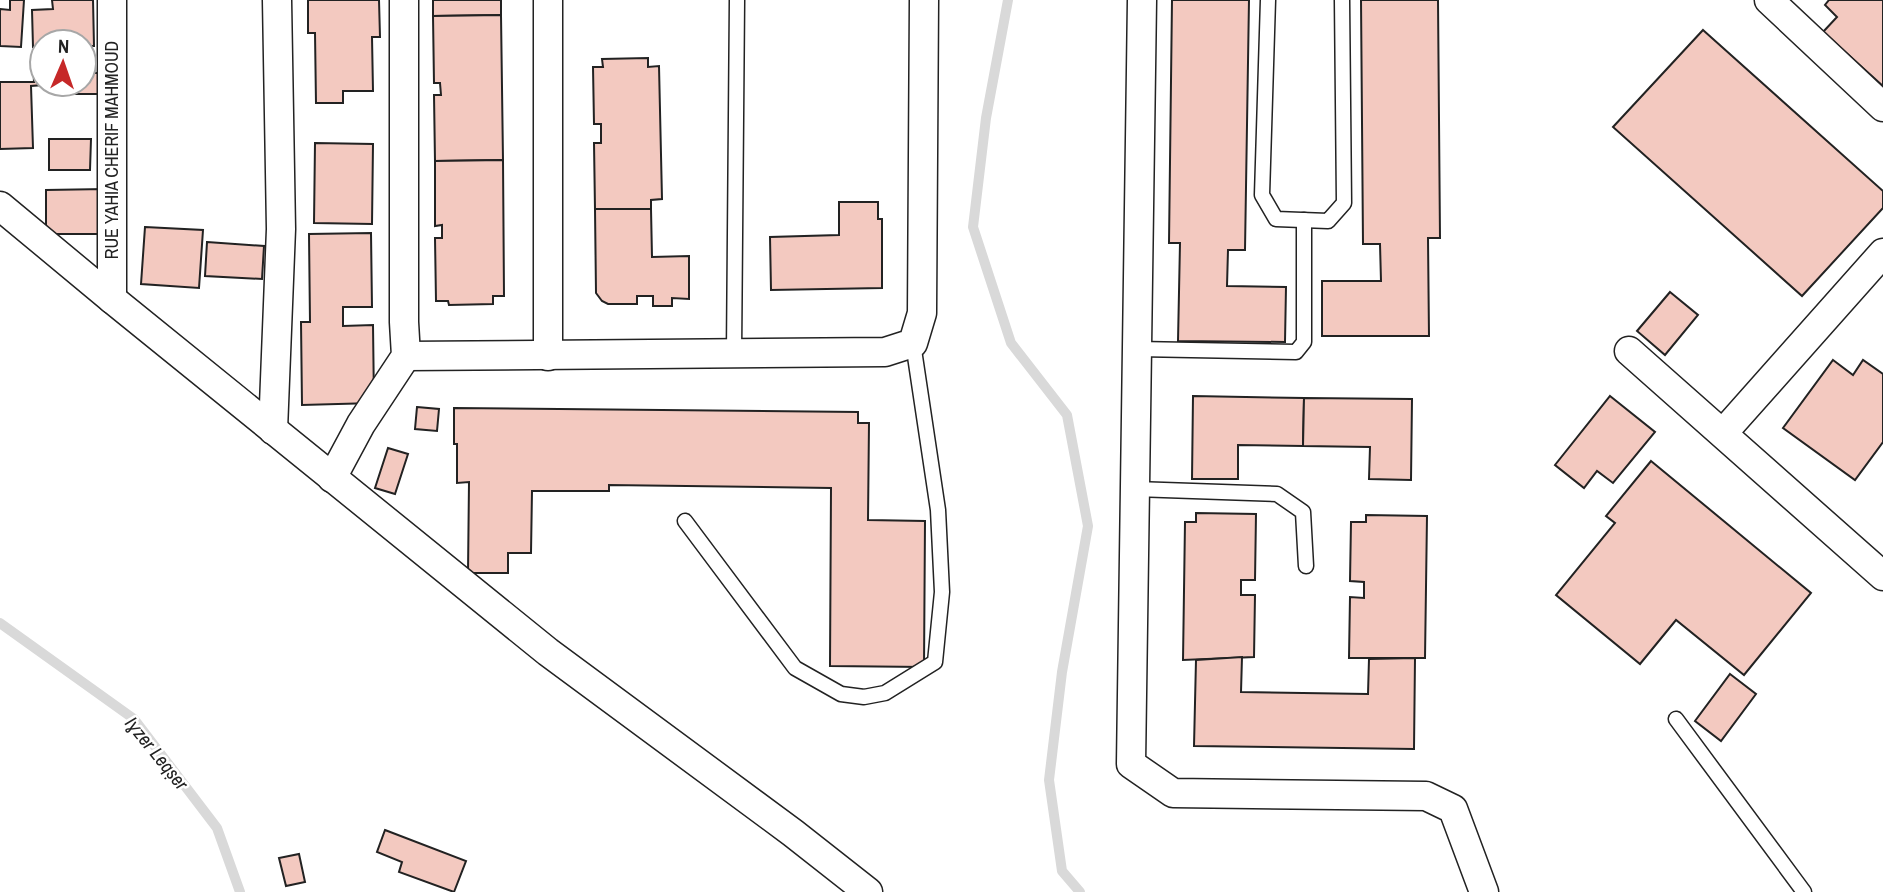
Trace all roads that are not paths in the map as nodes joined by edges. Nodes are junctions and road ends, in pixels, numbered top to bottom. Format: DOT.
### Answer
graph roads {
  1 [pos="112,0"];
  2 [pos="277,0"];
  3 [pos="404,0"];
  4 [pos="548,0"];
  5 [pos="737,0"];
  6 [pos="924,0"];
  7 [pos="1142,0"];
  8 [pos="1268,0"];
  9 [pos="1342,0"];
  10 [pos="1769,0"];
  11 [pos="1883,107"];
  12 [pos="0,206"];
  13 [pos="1304,220"];
  14 [pos="1883,253"];
  15 [pos="112,299"];
  16 [pos="913,343"];
  17 [pos="1137,349"];
  18 [pos="1629,351"];
  19 [pos="734,353"];
  20 [pos="406,356"];
  21 [pos="548,356"];
  22 [pos="273,430"];
  23 [pos="1723,433"];
  24 [pos="332,478"];
  25 [pos="1135,489"];
  26 [pos="685,521"];
  27 [pos="1306,566"];
  28 [pos="1883,576"];
  29 [pos="1676,719"];
  30 [pos="868,892"];
  31 [pos="1484,892"];
  32 [pos="1804,892"];
  1 -- 15 [label="street, RUE YAHIA CHERIF MAHMOUD"];
  2 -- 22 [label="street"];
  3 -- 20 [label="street"];
  4 -- 21 [label="street"];
  5 -- 19 [label="lane"];
  6 -- 16 [label="street"];
  7 -- 17 [label="street"];
  8 -- 13 [label="lane"];
  9 -- 13 [label="lane"];
  10 -- 11 [label="street"];
  12 -- 15 [label="street"];
  13 -- 17 [label="lane"];
  14 -- 23 [label="street"];
  15 -- 22 [label="street"];
  16 -- 19 [label="street"];
  16 -- 26 [label="lane"];
  17 -- 25 [label="street"];
  18 -- 23 [label="street"];
  19 -- 21 [label="street"];
  20 -- 21 [label="street"];
  20 -- 24 [label="street"];
  22 -- 24 [label="street"];
  23 -- 28 [label="street"];
  24 -- 30 [label="street"];
  25 -- 27 [label="lane"];
  25 -- 31 [label="street"];
  29 -- 32 [label="lane"];
}
